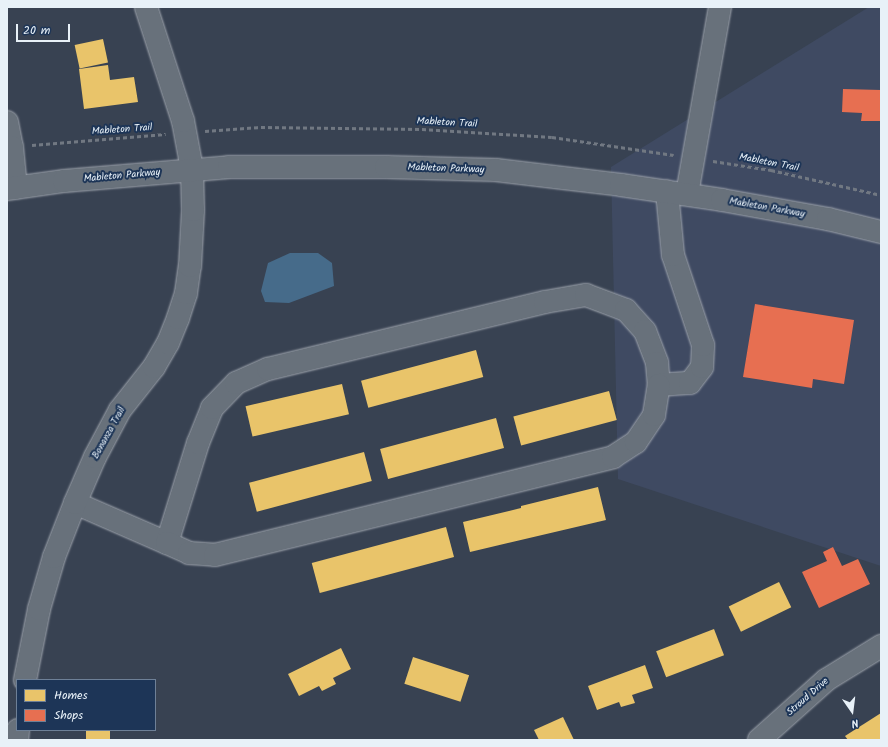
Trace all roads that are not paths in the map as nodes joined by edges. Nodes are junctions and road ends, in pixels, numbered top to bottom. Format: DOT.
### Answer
graph roads {
  1 [pos="146,7"];
  2 [pos="720,7"];
  3 [pos="7,122"];
  4 [pos="192,169"];
  5 [pos="11,189"];
  6 [pos="677,193"];
  7 [pos="881,232"];
  8 [pos="659,385"];
  9 [pos="75,503"];
  10 [pos="167,543"];
  11 [pos="881,646"];
  12 [pos="25,679"];
  13 [pos="759,740"];
  1 -- 4 [label="street, Bonanza Trail"];
  2 -- 6 [label="street"];
  3 -- 5 [label="street"];
  4 -- 5 [label="street, Mableton Parkway"];
  4 -- 6 [label="street, Mableton Parkway"];
  4 -- 9 [label="street, Bonanza Trail"];
  6 -- 7 [label="street, Mableton Parkway"];
  6 -- 8 [label="street"];
  8 -- 10 [label="street"];
  8 -- 10 [label="street"];
  9 -- 10 [label="street"];
  9 -- 12 [label="street, Bonanza Trail"];
  11 -- 13 [label="street, Stroud Drive"];
}
